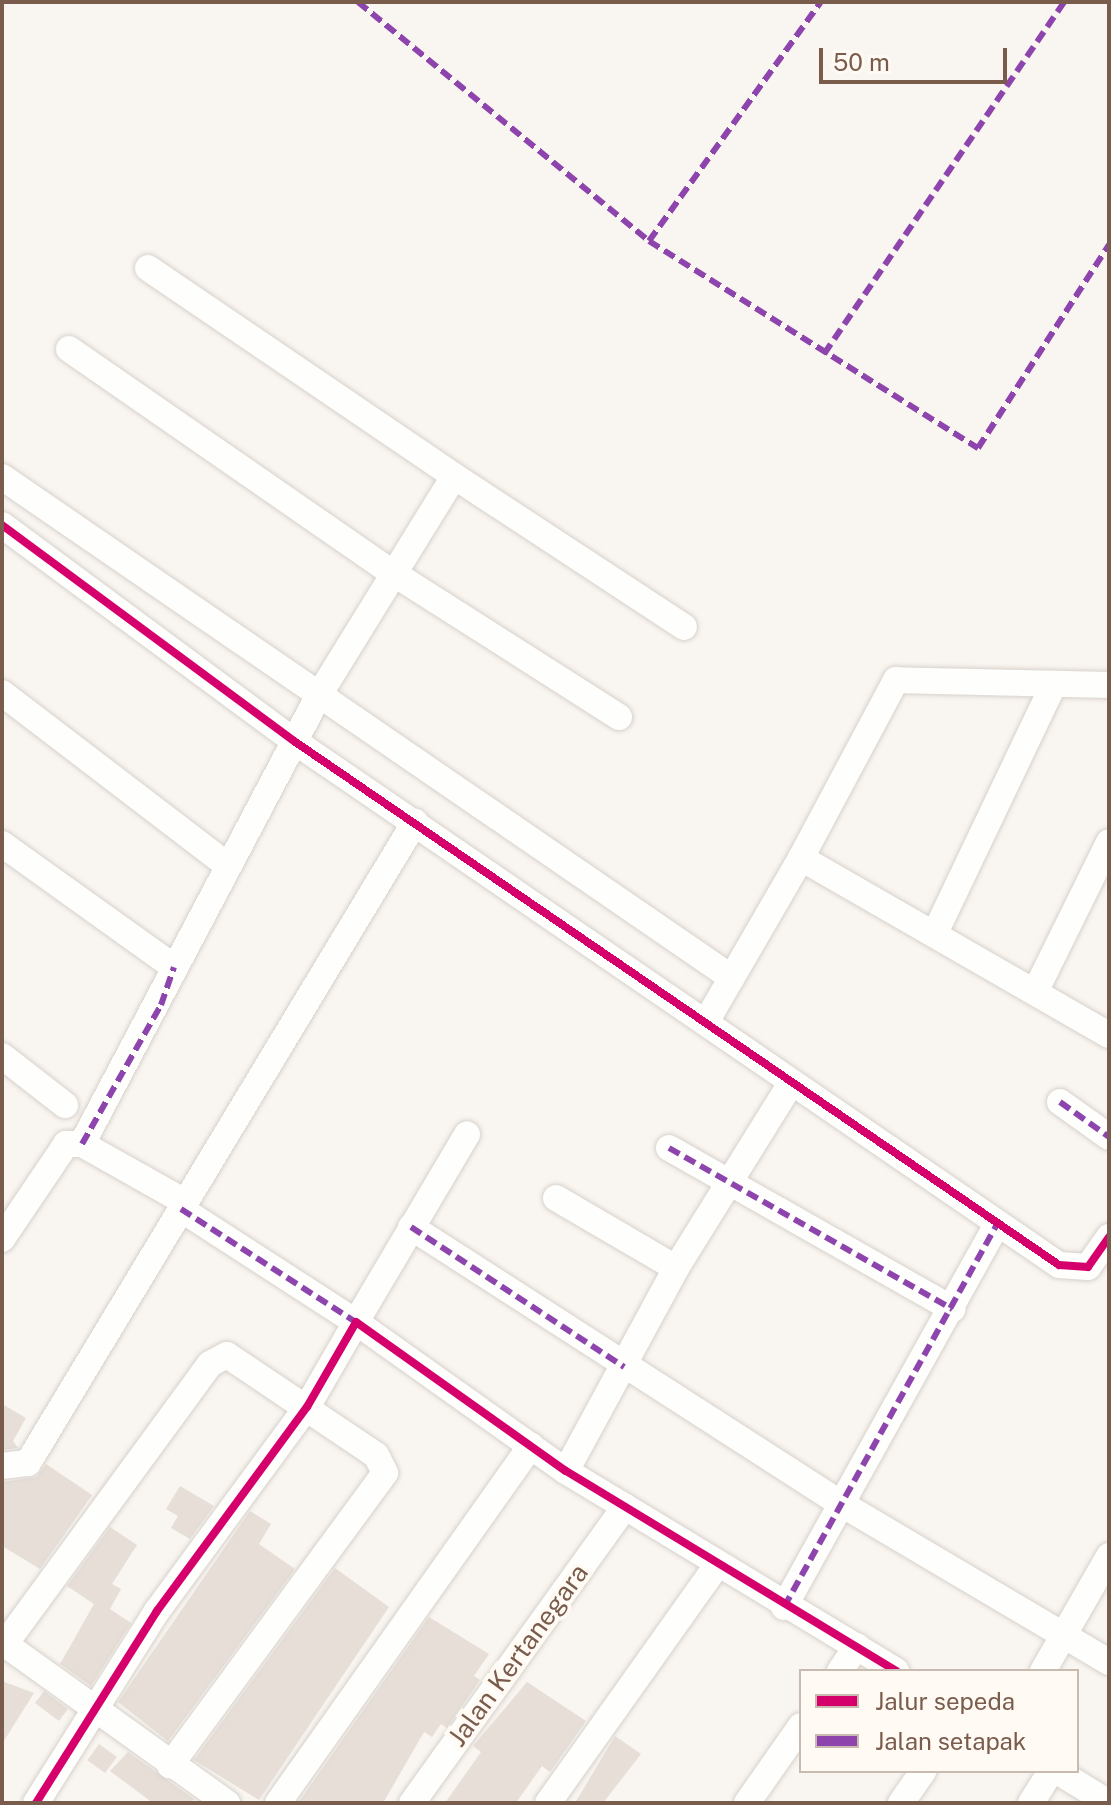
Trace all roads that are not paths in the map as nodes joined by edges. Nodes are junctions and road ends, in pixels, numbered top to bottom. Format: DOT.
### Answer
graph roads {
  1 [pos="148,268"];
  2 [pos="69,349"];
  3 [pos="454,476"];
  4 [pos="2,477"];
  5 [pos="2,525"];
  6 [pos="393,573"];
  7 [pos="684,627"];
  8 [pos="1054,684"];
  9 [pos="1109,685"];
  10 [pos="2,693"];
  11 [pos="319,695"];
  12 [pos="619,717"];
  13 [pos="294,741"];
  14 [pos="415,822"];
  15 [pos="1109,842"];
  16 [pos="2,844"];
  17 [pos="801,858"];
  18 [pos="227,865"];
  19 [pos="936,931"];
  20 [pos="174,967"];
  21 [pos="732,978"];
  22 [pos="1035,992"];
  23 [pos="706,1022"];
  24 [pos="1109,1035"];
  25 [pos="2,1056"];
  26 [pos="791,1083"];
  27 [pos="1060,1102"];
  28 [pos="65,1105"];
  29 [pos="467,1134"];
  30 [pos="1109,1137"];
  31 [pos="82,1144"];
  32 [pos="669,1148"];
  33 [pos="727,1182"];
  34 [pos="556,1198"];
  35 [pos="183,1206"];
  36 [pos="997,1225"];
  37 [pos="411,1227"];
  38 [pos="2,1239"];
  39 [pos="1107,1248"];
  40 [pos="676,1268"];
  41 [pos="952,1309"];
  42 [pos="356,1322"];
  43 [pos="624,1367"];
  44 [pos="307,1407"];
  45 [pos="531,1446"];
  46 [pos="2,1466"];
  47 [pos="566,1471"];
  48 [pos="840,1503"];
  49 [pos="625,1507"];
  50 [pos="1109,1556"];
  51 [pos="717,1565"];
  52 [pos="784,1607"];
  53 [pos="1063,1635"];
  54 [pos="3,1643"];
  55 [pos="857,1646"];
  56 [pos="1109,1662"];
  57 [pos="841,1669"];
  58 [pos="893,1669"];
  59 [pos="1044,1669"];
  60 [pos="97,1705"];
  61 [pos="799,1729"];
  62 [pos="170,1766"];
  63 [pos="922,1773"];
  64 [pos="1053,1773"];
  65 [pos="1057,1773"];
  66 [pos="36,1803"];
  67 [pos="227,1803"];
  68 [pos="278,1803"];
  69 [pos="412,1803"];
  70 [pos="548,1803"];
  71 [pos="747,1803"];
  72 [pos="901,1803"];
  73 [pos="1031,1803"];
  74 [pos="1109,1803"];
  1 -- 3 [label="street"];
  2 -- 6 [label="street"];
  3 -- 6 [label="street"];
  3 -- 7 [label="street"];
  4 -- 11 [label="street"];
  5 -- 13 [label="street"];
  6 -- 11 [label="street"];
  6 -- 12 [label="street"];
  8 -- 9 [label="street"];
  8 -- 17 [label="street"];
  8 -- 19 [label="street"];
  10 -- 18 [label="street"];
  11 -- 13 [label="street"];
  11 -- 21 [label="street"];
  13 -- 14 [label="street"];
  13 -- 18 [label="street"];
  14 -- 23 [label="street"];
  14 -- 35 [label="street"];
  15 -- 22 [label="street"];
  16 -- 20 [label="street"];
  17 -- 19 [label="street"];
  17 -- 21 [label="street"];
  18 -- 20 [label="street"];
  19 -- 22 [label="street"];
  20 -- 31 [label="street"];
  21 -- 23 [label="street"];
  22 -- 24 [label="street"];
  23 -- 26 [label="street"];
  25 -- 28 [label="street"];
  26 -- 33 [label="street"];
  26 -- 36 [label="street"];
  27 -- 30 [label="street"];
  29 -- 37 [label="street"];
  31 -- 35 [label="street"];
  31 -- 38 [label="street"];
  32 -- 33 [label="street"];
  33 -- 40 [label="street"];
  33 -- 41 [label="street"];
  34 -- 40 [label="street"];
  35 -- 42 [label="street"];
  35 -- 46 [label="street"];
  36 -- 39 [label="street"];
  36 -- 41 [label="street"];
  37 -- 42 [label="street"];
  37 -- 43 [label="street"];
  40 -- 43 [label="street"];
  41 -- 48 [label="street"];
  42 -- 44 [label="street"];
  42 -- 45 [label="street"];
  43 -- 47 [label="street"];
  43 -- 48 [label="street"];
  44 -- 54 [label="street"];
  44 -- 60 [label="street"];
  44 -- 62 [label="street"];
  45 -- 47 [label="street"];
  45 -- 68 [label="street"];
  47 -- 49 [label="street"];
  48 -- 52 [label="street"];
  48 -- 53 [label="street"];
  49 -- 51 [label="street"];
  49 -- 69 [label="street, Jalan Kertanegara"];
  50 -- 53 [label="street"];
  51 -- 52 [label="street"];
  51 -- 70 [label="street"];
  52 -- 55 [label="street"];
  53 -- 56 [label="street"];
  53 -- 59 [label="street"];
  54 -- 60 [label="street"];
  55 -- 57 [label="street"];
  55 -- 58 [label="street"];
  60 -- 62 [label="street"];
  60 -- 66 [label="street"];
  61 -- 71 [label="street"];
  62 -- 67 [label="street"];
  63 -- 72 [label="street"];
  64 -- 73 [label="street"];
  65 -- 74 [label="street"];
}
